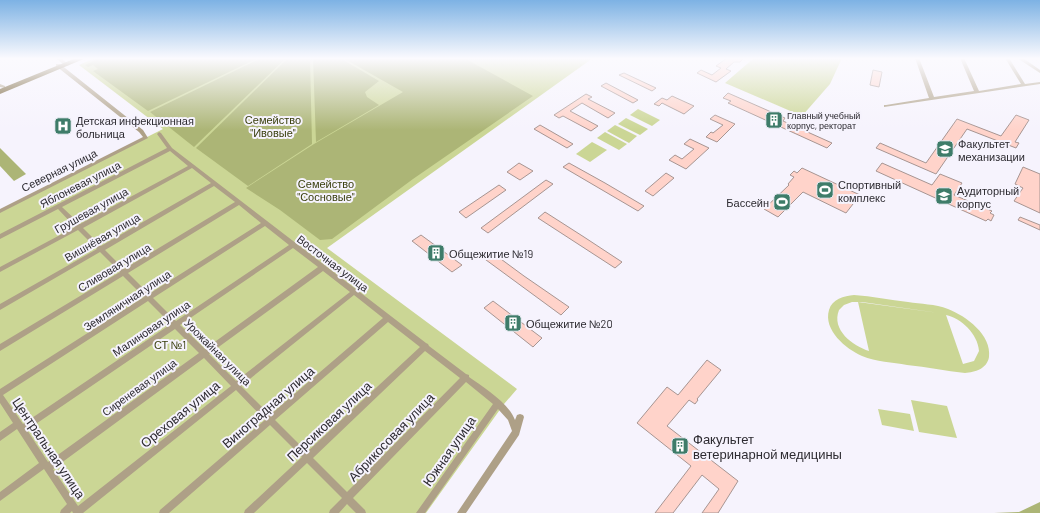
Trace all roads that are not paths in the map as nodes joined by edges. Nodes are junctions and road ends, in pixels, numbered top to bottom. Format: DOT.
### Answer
graph roads {
  1 [pos="16,82"];
  2 [pos="83,82"];
  3 [pos="926,82"];
  4 [pos="973,82"];
  5 [pos="1022,82"];
  6 [pos="1040,83"];
  7 [pos="1024,86"];
  8 [pos="1,88"];
  9 [pos="977,92"];
  10 [pos="932,99"];
  11 [pos="886,106"];
  12 [pos="160,134"];
  13 [pos="170,149"];
  14 [pos="192,166"];
  15 [pos="214,184"];
  16 [pos="238,203"];
  17 [pos="59,206"];
  18 [pos="0,211"];
  19 [pos="265,223"];
  20 [pos="79,228"];
  21 [pos="0,237"];
  22 [pos="293,245"];
  23 [pos="101,249"];
  24 [pos="322,268"];
  25 [pos="0,270"];
  26 [pos="124,273"];
  27 [pos="354,292"];
  28 [pos="148,298"];
  29 [pos="0,307"];
  30 [pos="388,318"];
  31 [pos="175,325"];
  32 [pos="426,346"];
  33 [pos="0,348"];
  34 [pos="204,354"];
  35 [pos="466,377"];
  36 [pos="235,386"];
  37 [pos="0,393"];
  38 [pos="0,397"];
  39 [pos="498,403"];
  40 [pos="520,417"];
  41 [pos="270,421"];
  42 [pos="20,427"];
  43 [pos="516,432"];
  44 [pos="0,437"];
  45 [pos="307,458"];
  46 [pos="46,466"];
  47 [pos="0,497"];
  48 [pos="347,499"];
  49 [pos="76,510"];
  50 [pos="64,513"];
  51 [pos="163,513"];
  52 [pos="248,513"];
  53 [pos="333,513"];
  54 [pos="362,513"];
  55 [pos="420,513"];
  56 [pos="462,513"];
  1 -- 8 [label="highway"];
  2 -- 18 [label="street, Северная улица"];
  3 -- 10 [label="street"];
  4 -- 9 [label="street"];
  5 -- 7 [label="street"];
  6 -- 7 [label="street"];
  7 -- 9 [label="street"];
  9 -- 10 [label="street"];
  10 -- 11 [label="street"];
  12 -- 13 [label="street, Восточная улица"];
  13 -- 14 [label="street, Восточная улица"];
  13 -- 17 [label="street, Яблоневая улица"];
  14 -- 15 [label="street, Восточная улица"];
  14 -- 20 [label="street, Грушевая улица"];
  15 -- 16 [label="street, Восточная улица"];
  15 -- 23 [label="street, Вишнёвая улица"];
  16 -- 19 [label="street, Восточная улица"];
  16 -- 26 [label="street, Сливовая улица"];
  17 -- 20 [label="street, Урожайная улица"];
  17 -- 21 [label="street, Яблоневая улица"];
  19 -- 22 [label="street, Восточная улица"];
  19 -- 28 [label="street, Земляничная улица"];
  20 -- 23 [label="street, Урожайная улица"];
  20 -- 25 [label="street, Грушевая улица"];
  22 -- 24 [label="street, Восточная улица"];
  22 -- 31 [label="street, Малиновая улица"];
  23 -- 26 [label="street, Урожайная улица"];
  23 -- 29 [label="street, Вишнёвая улица"];
  24 -- 27 [label="street, Восточная улица"];
  24 -- 34 [label="street, Сиреневая улица"];
  26 -- 28 [label="street, Урожайная улица"];
  26 -- 33 [label="street, Сливовая улица"];
  27 -- 30 [label="street, Восточная улица"];
  27 -- 36 [label="street, Ореховая улица"];
  28 -- 31 [label="street, Урожайная улица"];
  28 -- 37 [label="street, Земляничная улица"];
  30 -- 32 [label="street, Восточная улица"];
  30 -- 41 [label="street, Виноградная улица"];
  31 -- 34 [label="street, Урожайная улица"];
  31 -- 42 [label="street, Малиновая улица"];
  32 -- 35 [label="street, Восточная улица"];
  32 -- 45 [label="street, Персиковая улица"];
  34 -- 36 [label="street, Урожайная улица"];
  34 -- 46 [label="street, Сиреневая улица"];
  35 -- 39 [label="street, Восточная улица"];
  35 -- 48 [label="street, Абрикосовая улица"];
  36 -- 41 [label="street, Урожайная улица"];
  36 -- 49 [label="street, Ореховая улица"];
  38 -- 42 [label="street, Центральная улица"];
  39 -- 43 [label="street, Восточная улица"];
  39 -- 55 [label="street, Южная улица"];
  40 -- 43 [label="street"];
  41 -- 45 [label="street, Урожайная улица"];
  41 -- 51 [label="street, Виноградная улица"];
  42 -- 44 [label="street, Малиновая улица"];
  42 -- 46 [label="street, Центральная улица"];
  43 -- 56 [label="street"];
  45 -- 48 [label="street, Урожайная улица"];
  45 -- 52 [label="street, Персиковая улица"];
  46 -- 47 [label="street, Сиреневая улица"];
  46 -- 49 [label="street, Центральная улица"];
  48 -- 53 [label="street, Абрикосовая улица"];
  48 -- 54 [label="street, Урожайная улица"];
  49 -- 50 [label="street, Ореховая улица"];
}
